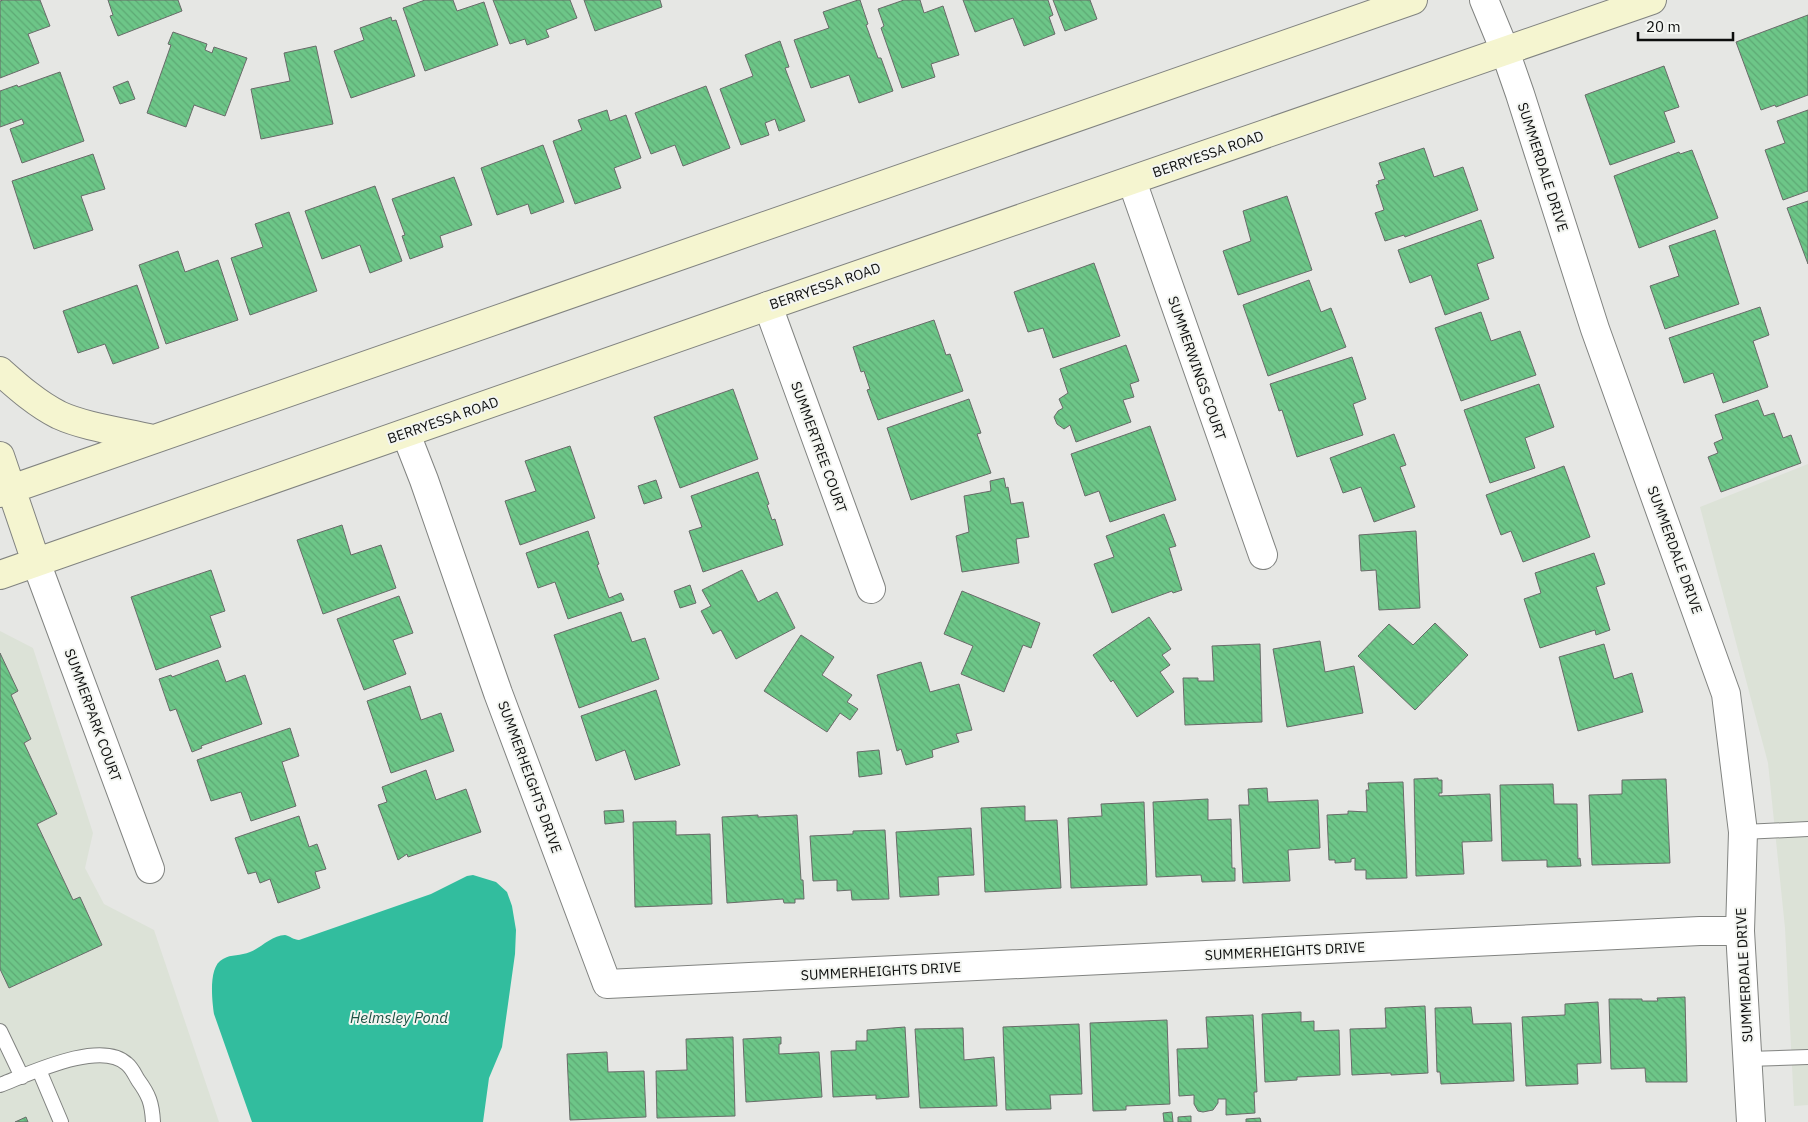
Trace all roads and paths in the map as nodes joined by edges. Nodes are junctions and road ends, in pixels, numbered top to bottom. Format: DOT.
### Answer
graph roads {
  1 [pos="1414,0"];
  2 [pos="1484,0"];
  3 [pos="1652,0"];
  4 [pos="1505,51"];
  5 [pos="1132,180"];
  6 [pos="768,306"];
  7 [pos="0,371"];
  8 [pos="406,434"];
  9 [pos="153,439"];
  10 [pos="0,456"];
  11 [pos="6,491"];
  12 [pos="1263,556"];
  13 [pos="36,562"];
  14 [pos="0,575"];
  15 [pos="871,589"];
  16 [pos="1808,829"];
  17 [pos="1743,832"];
  18 [pos="150,869"];
  19 [pos="1740,931"];
  20 [pos="0,1031"];
  21 [pos="1808,1057"];
  22 [pos="1748,1060"];
  23 [pos="39,1070"];
  24 [pos="22,1077"];
  25 [pos="0,1085"];
  26 [pos="61,1122"];
  27 [pos="153,1122"];
  28 [pos="1751,1122"];
  1 -- 9 [label="main road"];
  2 -- 4 [label="street, SUMMERDALE DRIVE"];
  3 -- 4 [label="main road, BERRYESSA ROAD"];
  4 -- 5 [label="main road, BERRYESSA ROAD"];
  4 -- 17 [label="street, SUMMERDALE DRIVE"];
  5 -- 6 [label="main road, BERRYESSA ROAD"];
  5 -- 12 [label="street, SUMMERWINGS COURT"];
  6 -- 8 [label="main road, BERRYESSA ROAD"];
  6 -- 15 [label="street, SUMMERTREE COURT"];
  7 -- 9 [label="main road"];
  8 -- 13 [label="main road, BERRYESSA ROAD"];
  8 -- 19 [label="street, SUMMERHEIGHTS DRIVE"];
  9 -- 11 [label="main road"];
  10 -- 11 [label="main road"];
  11 -- 13 [label="main road"];
  13 -- 14 [label="main road, BERRYESSA ROAD"];
  13 -- 18 [label="street, SUMMERPARK COURT"];
  16 -- 17 [label="lane"];
  17 -- 19 [label="street, SUMMERDALE DRIVE"];
  19 -- 22 [label="street, SUMMERDALE DRIVE"];
  20 -- 24 [label="lane"];
  21 -- 22 [label="lane"];
  22 -- 28 [label="street, SUMMERDALE DRIVE"];
  23 -- 24 [label="lane"];
  23 -- 26 [label="lane"];
  23 -- 27 [label="lane"];
  24 -- 25 [label="lane"];
}
